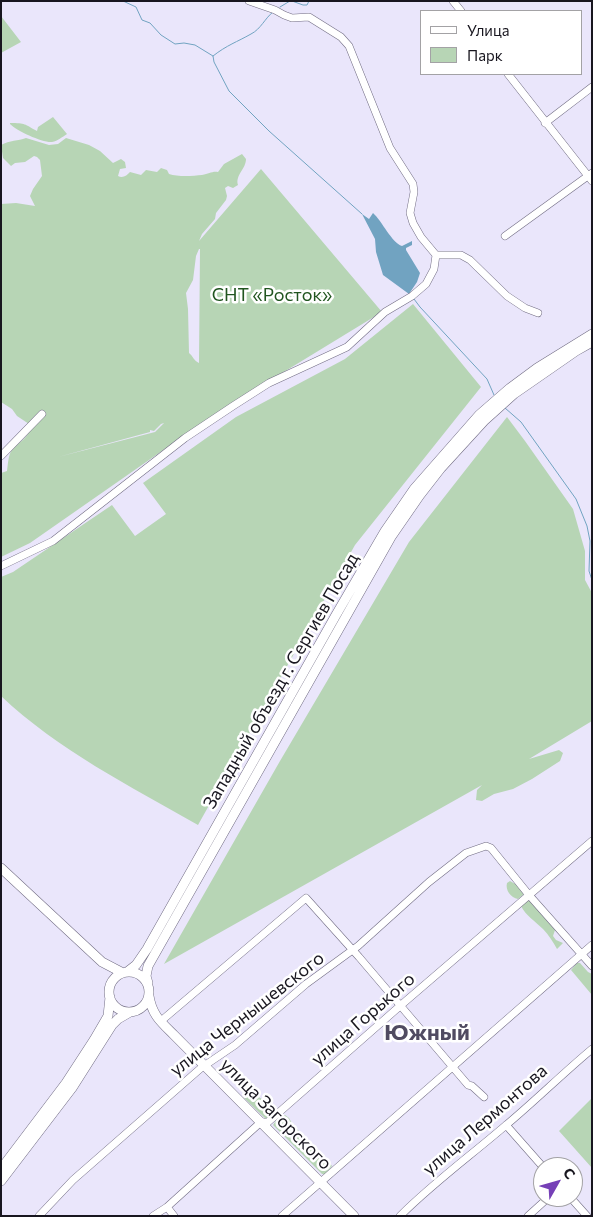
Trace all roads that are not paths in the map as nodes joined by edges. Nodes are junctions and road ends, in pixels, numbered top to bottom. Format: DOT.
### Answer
graph roads {
  1 [pos="249,1"];
  2 [pos="274,1"];
  3 [pos="275,10"];
  4 [pos="509,75"];
  5 [pos="592,87"];
  6 [pos="545,123"];
  7 [pos="590,177"];
  8 [pos="505,236"];
  9 [pos="436,255"];
  10 [pos="538,313"];
  11 [pos="592,334"];
  12 [pos="592,342"];
  13 [pos="512,391"];
  14 [pos="42,414"];
  15 [pos="481,418"];
  16 [pos="1,456"];
  17 [pos="1,566"];
  18 [pos="592,841"];
  19 [pos="1,868"];
  20 [pos="529,895"];
  21 [pos="76,936"];
  22 [pos="592,946"];
  23 [pos="352,951"];
  24 [pos="581,955"];
  25 [pos="592,966"];
  26 [pos="125,972"];
  27 [pos="111,984"];
  28 [pos="148,984"];
  29 [pos="149,996"];
  30 [pos="110,997"];
  31 [pos="400,1006"];
  32 [pos="132,1012"];
  33 [pos="161,1021"];
  34 [pos="174,1035"];
  35 [pos="592,1050"];
  36 [pos="204,1066"];
  37 [pos="452,1067"];
  38 [pos="484,1098"];
  39 [pos="261,1122"];
  40 [pos="506,1125"];
  41 [pos="534,1157"];
  42 [pos="1,1169"];
  43 [pos="1,1181"];
  44 [pos="320,1181"];
  45 [pos="167,1207"];
  46 [pos="538,1207"];
  47 [pos="39,1216"];
  48 [pos="153,1216"];
  49 [pos="174,1216"];
  50 [pos="282,1216"];
  51 [pos="354,1216"];
  52 [pos="400,1216"];
  53 [pos="528,1216"];
  1 -- 3 [label="street"];
  2 -- 3 [label="street"];
  3 -- 9 [label="street"];
  4 -- 6 [label="street"];
  5 -- 6 [label="street"];
  6 -- 7 [label="street"];
  7 -- 8 [label="street"];
  9 -- 10 [label="street"];
  9 -- 17 [label="street"];
  11 -- 13 [label="main road"];
  12 -- 13 [label="main road"];
  13 -- 15 [label="main road"];
  14 -- 16 [label="street"];
  15 -- 26 [label="main road, Западный объезд г. Сергиев Посад"];
  15 -- 28 [label="main road, Западный объезд г. Сергиев Посад"];
  18 -- 20 [label="street, улица Горького"];
  19 -- 21 [label="main road"];
  20 -- 23 [label="street, улица Чернышевского"];
  20 -- 24 [label="street"];
  20 -- 31 [label="street, улица Горького"];
  21 -- 26 [label="main road"];
  21 -- 27 [label="main road"];
  22 -- 24 [label="street"];
  23 -- 31 [label="street"];
  23 -- 33 [label="street"];
  23 -- 36 [label="street, улица Чернышевского"];
  24 -- 25 [label="street"];
  24 -- 37 [label="street"];
  26 -- 27 [label="main road"];
  26 -- 28 [label="main road"];
  27 -- 30 [label="main road"];
  28 -- 29 [label="main road"];
  29 -- 32 [label="main road"];
  29 -- 33 [label="main road"];
  30 -- 32 [label="main road"];
  30 -- 42 [label="main road"];
  31 -- 37 [label="street"];
  31 -- 39 [label="street, улица Горького"];
  32 -- 34 [label="main road"];
  32 -- 43 [label="main road"];
  33 -- 34 [label="main road"];
  34 -- 36 [label="main road, улица Загорского"];
  35 -- 40 [label="street, улица Лермонтова"];
  36 -- 39 [label="main road, улица Загорского"];
  36 -- 47 [label="street, улица Чернышевского"];
  37 -- 38 [label="street"];
  37 -- 44 [label="street"];
  39 -- 44 [label="main road, улица Загорского"];
  39 -- 45 [label="street, улица Горького"];
  40 -- 41 [label="street"];
  40 -- 52 [label="street, улица Лермонтова"];
  44 -- 50 [label="street"];
  44 -- 51 [label="main road, улица Загорского"];
  45 -- 48 [label="street, улица Горького"];
  45 -- 49 [label="street"];
  46 -- 53 [label="street"];
}
